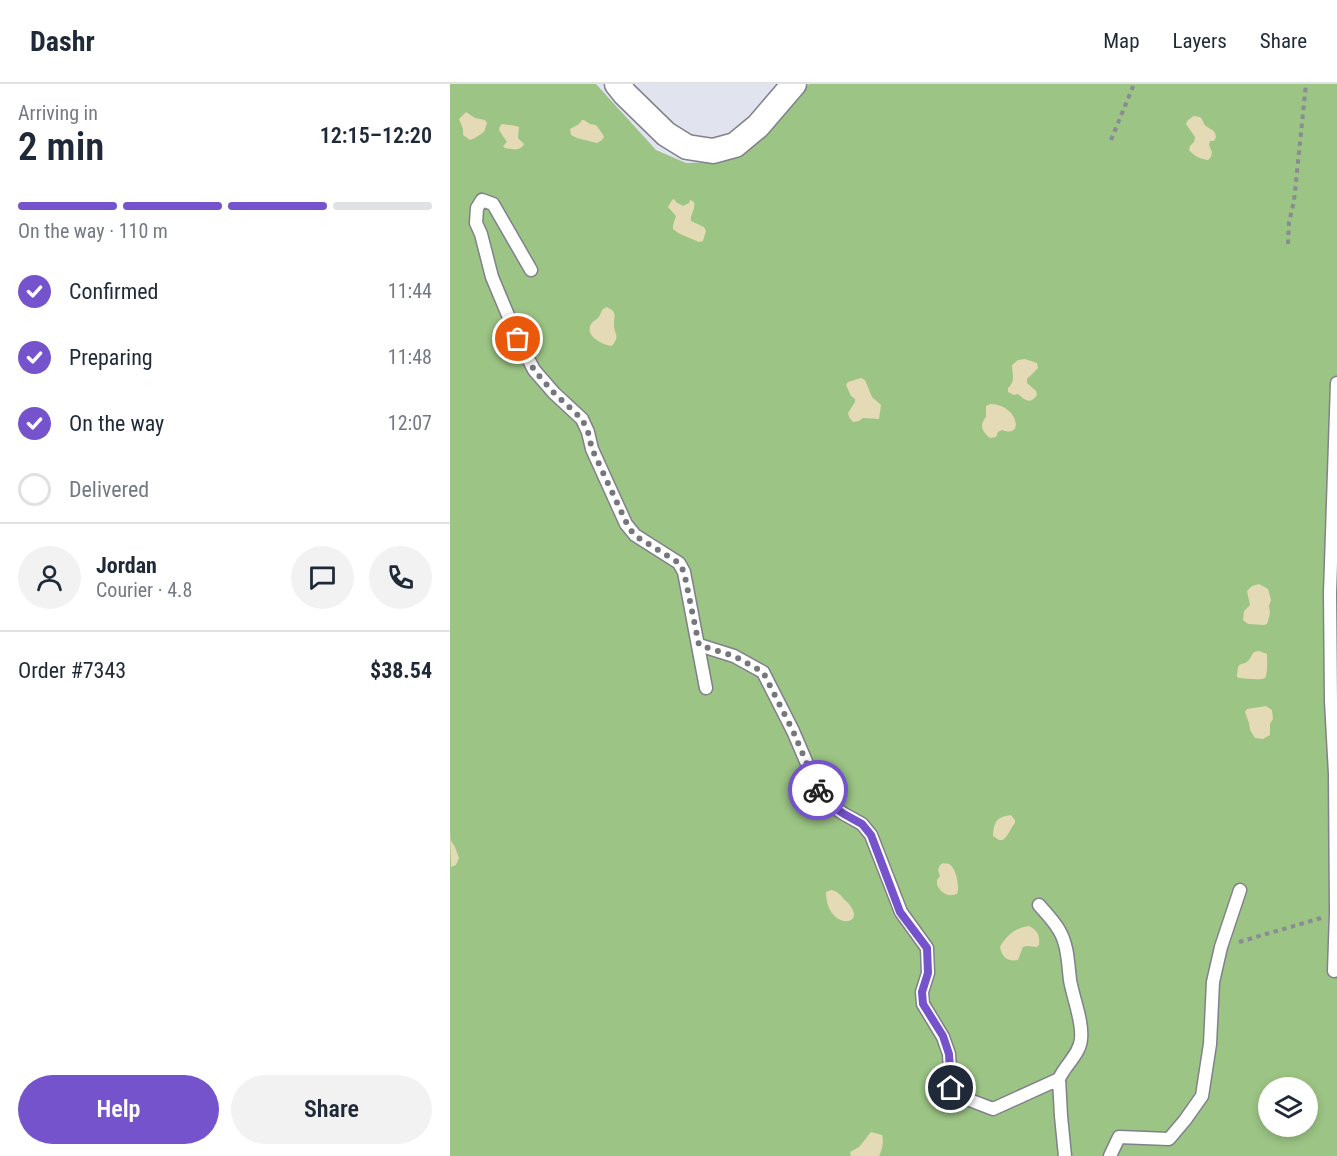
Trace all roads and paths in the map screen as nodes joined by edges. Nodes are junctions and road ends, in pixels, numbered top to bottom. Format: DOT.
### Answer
graph roads {
  1 [pos="617,84"];
  2 [pos="794,84"];
  3 [pos="1134,84"];
  4 [pos="1306,84"];
  5 [pos="1111,140"];
  6 [pos="1288,244"];
  7 [pos="531,270"];
  8 [pos="1337,383"];
  9 [pos="1334,593"];
  10 [pos="699,645"];
  11 [pos="706,688"];
  12 [pos="1336,774"];
  13 [pos="1240,890"];
  14 [pos="1039,905"];
  15 [pos="1336,913"];
  16 [pos="1221,947"];
  17 [pos="1334,971"];
  18 [pos="1059,1078"];
  19 [pos="1065,1156"];
  20 [pos="1110,1156"];
  1 -- 2 [label="street"];
  3 -- 5 [label="path"];
  4 -- 6 [label="path"];
  7 -- 10 [label="lane"];
  8 -- 9 [label="lane"];
  9 -- 12 [label="lane"];
  10 -- 11 [label="lane"];
  10 -- 18 [label="lane"];
  12 -- 15 [label="lane"];
  13 -- 16 [label="lane"];
  14 -- 18 [label="lane"];
  15 -- 16 [label="path"];
  15 -- 17 [label="lane"];
  16 -- 20 [label="lane"];
  18 -- 19 [label="lane"];
}
